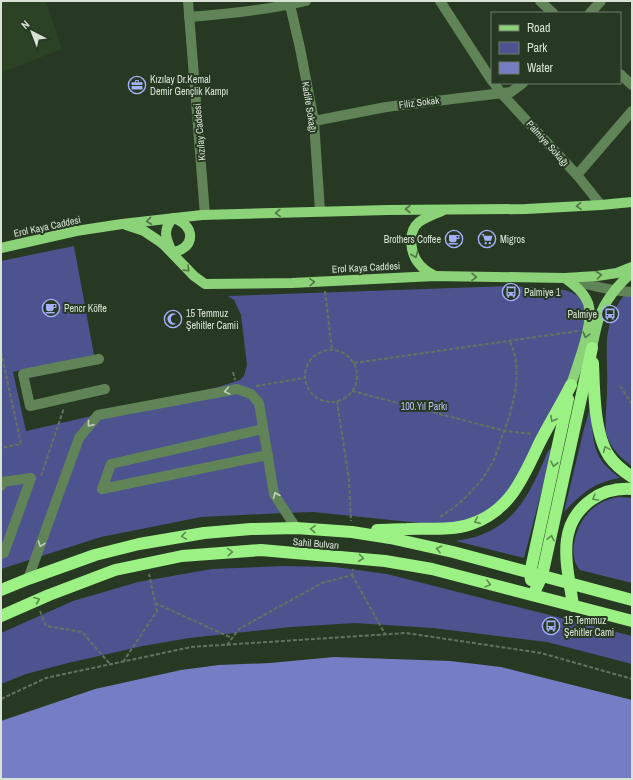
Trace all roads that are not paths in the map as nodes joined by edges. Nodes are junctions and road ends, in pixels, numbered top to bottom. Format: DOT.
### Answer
graph roads {
  1 [pos="188,1"];
  2 [pos="306,1"];
  3 [pos="440,1"];
  4 [pos="540,1"];
  5 [pos="601,1"];
  6 [pos="290,5"];
  7 [pos="552,12"];
  8 [pos="591,12"];
  9 [pos="189,17"];
  10 [pos="621,75"];
  11 [pos="491,79"];
  12 [pos="494,84"];
  13 [pos="522,84"];
  14 [pos="632,85"];
  15 [pos="501,93"];
  16 [pos="630,118"];
  17 [pos="314,121"];
  18 [pos="577,175"];
  19 [pos="632,202"];
  20 [pos="601,205"];
  21 [pos="447,209"];
  22 [pos="320,211"];
  23 [pos="205,215"];
  24 [pos="173,218"];
  25 [pos="122,224"];
  26 [pos="1,248"];
  27 [pos="172,252"];
  28 [pos="632,267"];
  29 [pos="632,273"];
  30 [pos="435,276"];
  31 [pos="565,278"];
  32 [pos="614,291"];
  33 [pos="632,292"];
  34 [pos="592,348"];
  35 [pos="99,359"];
  36 [pos="571,385"];
  37 [pos="105,389"];
  38 [pos="263,429"];
  39 [pos="268,455"];
  40 [pos="632,477"];
  41 [pos="1,483"];
  42 [pos="632,489"];
  43 [pos="296,528"];
  44 [pos="352,532"];
  45 [pos="1,554"];
  46 [pos="530,573"];
  47 [pos="542,576"];
  48 [pos="28,579"];
  49 [pos="570,584"];
  50 [pos="1,590"];
  51 [pos="533,595"];
  52 [pos="632,600"];
  53 [pos="573,606"];
  54 [pos="1,616"];
  55 [pos="632,621"];
  1 -- 9 [label="street, Kızılay Caddesi"];
  2 -- 6 [label="street"];
  3 -- 11 [label="street, Palmiye Sokağı"];
  4 -- 7 [label="street"];
  5 -- 8 [label="street"];
  6 -- 9 [label="street"];
  6 -- 17 [label="street, Kadife Sokağı"];
  9 -- 23 [label="street, Kızılay Caddesi"];
  10 -- 14 [label="street"];
  12 -- 15 [label="street, Palmiye Sokağı"];
  13 -- 15 [label="street, Filiz Sokak"];
  15 -- 17 [label="street, Filiz Sokak"];
  15 -- 18 [label="street, Palmiye Sokağı"];
  16 -- 18 [label="street"];
  17 -- 22 [label="street, Kadife Sokağı"];
  18 -- 20 [label="street, Palmiye Sokağı"];
  19 -- 20 [label="main road, Erol Kaya Caddesi"];
  20 -- 21 [label="main road, Erol Kaya Caddesi, one-way"];
  21 -- 22 [label="main road, Erol Kaya Caddesi, one-way"];
  21 -- 30 [label="main road, one-way"];
  22 -- 23 [label="main road, Erol Kaya Caddesi, one-way"];
  23 -- 24 [label="main road, Erol Kaya Caddesi"];
  24 -- 25 [label="main road, Erol Kaya Caddesi, one-way"];
  24 -- 27 [label="main road"];
  24 -- 27 [label="main road"];
  25 -- 26 [label="main road, Erol Kaya Caddesi"];
  25 -- 27 [label="main road, Erol Kaya Caddesi"];
  27 -- 30 [label="main road, Erol Kaya Caddesi, one-way"];
  31 -- 28 [label="main road, Erol Kaya Caddesi, one-way"];
  29 -- 32 [label="main road"];
  30 -- 31 [label="main road, Erol Kaya Caddesi, one-way"];
  31 -- 32 [label="street"];
  31 -- 36 [label="main road, one-way"];
  32 -- 33 [label="street"];
  32 -- 34 [label="main road"];
  40 -- 34 [label="highway, one-way"];
  47 -- 34 [label="highway, one-way"];
  35 -- 37 [label="street"];
  36 -- 44 [label="highway, one-way"];
  36 -- 46 [label="highway, one-way"];
  38 -- 39 [label="street"];
  38 -- 39 [label="street"];
  38 -- 48 [label="street, one-way"];
  43 -- 39 [label="street, one-way"];
  41 -- 45 [label="street"];
  42 -- 49 [label="highway, one-way"];
  44 -- 43 [label="highway, Sahil Bulvarı, one-way"];
  43 -- 48 [label="highway, Sahil Bulvarı, one-way"];
  46 -- 44 [label="highway, Sahil Bulvarı, one-way"];
  46 -- 47 [label="highway, Sahil Bulvarı"];
  46 -- 51 [label="highway"];
  47 -- 49 [label="highway, Sahil Bulvarı"];
  47 -- 51 [label="highway"];
  48 -- 50 [label="highway, Sahil Bulvarı"];
  49 -- 52 [label="highway, Sahil Bulvarı"];
  49 -- 53 [label="highway"];
  51 -- 53 [label="highway, Sahil Bulvarı"];
  54 -- 51 [label="highway, Sahil Bulvarı, one-way"];
  53 -- 55 [label="highway, Sahil Bulvarı"];
}
